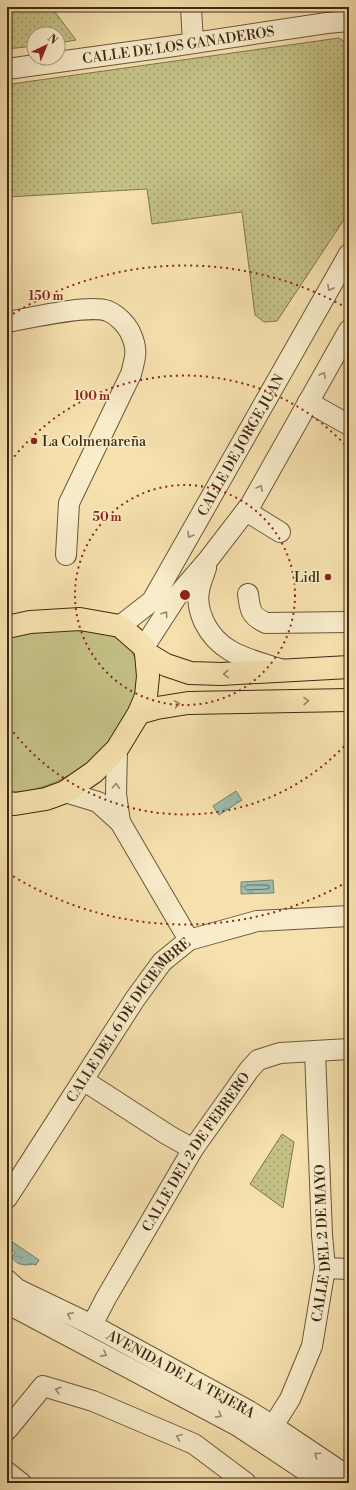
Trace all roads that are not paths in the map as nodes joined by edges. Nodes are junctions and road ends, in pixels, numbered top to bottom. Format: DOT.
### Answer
graph roads {
  1 [pos="191,7"];
  2 [pos="349,21"];
  3 [pos="193,43"];
  4 [pos="7,69"];
  5 [pos="349,254"];
  6 [pos="7,322"];
  7 [pos="349,330"];
  8 [pos="308,402"];
  9 [pos="349,426"];
  10 [pos="246,511"];
  11 [pos="280,532"];
  12 [pos="66,555"];
  13 [pos="208,560"];
  14 [pos="248,594"];
  15 [pos="349,622"];
  16 [pos="120,626"];
  17 [pos="7,627"];
  18 [pos="145,650"];
  19 [pos="349,667"];
  20 [pos="283,670"];
  21 [pos="349,700"];
  22 [pos="139,713"];
  23 [pos="117,749"];
  24 [pos="65,792"];
  25 [pos="7,803"];
  26 [pos="120,822"];
  27 [pos="349,916"];
  28 [pos="189,940"];
  29 [pos="349,1049"];
  30 [pos="315,1051"];
  31 [pos="83,1080"];
  32 [pos="193,1149"];
  33 [pos="7,1198"];
  34 [pos="325,1268"];
  35 [pos="349,1269"];
  36 [pos="7,1280"];
  37 [pos="7,1305"];
  38 [pos="92,1325"];
  39 [pos="274,1426"];
  40 [pos="7,1430"];
  41 [pos="7,1472"];
  42 [pos="349,1477"];
  43 [pos="314,1481"];
  44 [pos="21,1483"];
  45 [pos="246,1483"];
  1 -- 3 [label="street"];
  2 -- 3 [label="street, CALLE DE LOS GANADEROS"];
  3 -- 4 [label="street, CALLE DE LOS GANADEROS"];
  5 -- 16 [label="street, CALLE DE JORGE JUAN, one-way"];
  6 -- 12 [label="street"];
  8 -- 7 [label="street, one-way"];
  8 -- 9 [label="street"];
  10 -- 8 [label="street, one-way"];
  10 -- 11 [label="street"];
  10 -- 13 [label="street"];
  18 -- 13 [label="street, one-way"];
  13 -- 20 [label="street"];
  14 -- 15 [label="street"];
  16 -- 17 [label="main road"];
  16 -- 18 [label="main road"];
  20 -- 18 [label="main road, one-way"];
  18 -- 22 [label="main road"];
  19 -- 20 [label="main road"];
  22 -- 21 [label="main road, one-way"];
  22 -- 23 [label="main road"];
  23 -- 24 [label="main road"];
  26 -- 23 [label="street, one-way"];
  24 -- 25 [label="main road"];
  24 -- 26 [label="street"];
  26 -- 28 [label="street"];
  27 -- 28 [label="street, CALLE DEL 6 DE DICIEMBRE"];
  28 -- 31 [label="street, CALLE DEL 6 DE DICIEMBRE"];
  29 -- 30 [label="street, CALLE DEL 2 DE FEBRERO"];
  30 -- 32 [label="street, CALLE DEL 2 DE FEBRERO"];
  30 -- 34 [label="street, CALLE DEL 2 DE MAYO"];
  31 -- 32 [label="street"];
  31 -- 33 [label="street, CALLE DEL 6 DE DICIEMBRE"];
  32 -- 38 [label="street, CALLE DEL 2 DE FEBRERO"];
  34 -- 35 [label="street"];
  34 -- 39 [label="street, CALLE DEL 2 DE MAYO"];
  38 -- 36 [label="street, AVENIDA DE LA TEJERA, one-way"];
  37 -- 43 [label="street, AVENIDA DE LA TEJERA, one-way"];
  38 -- 39 [label="street, AVENIDA DE LA TEJERA"];
  42 -- 39 [label="street, AVENIDA DE LA TEJERA, one-way"];
  45 -- 40 [label="street, one-way"];
  41 -- 44 [label="street"];
}
